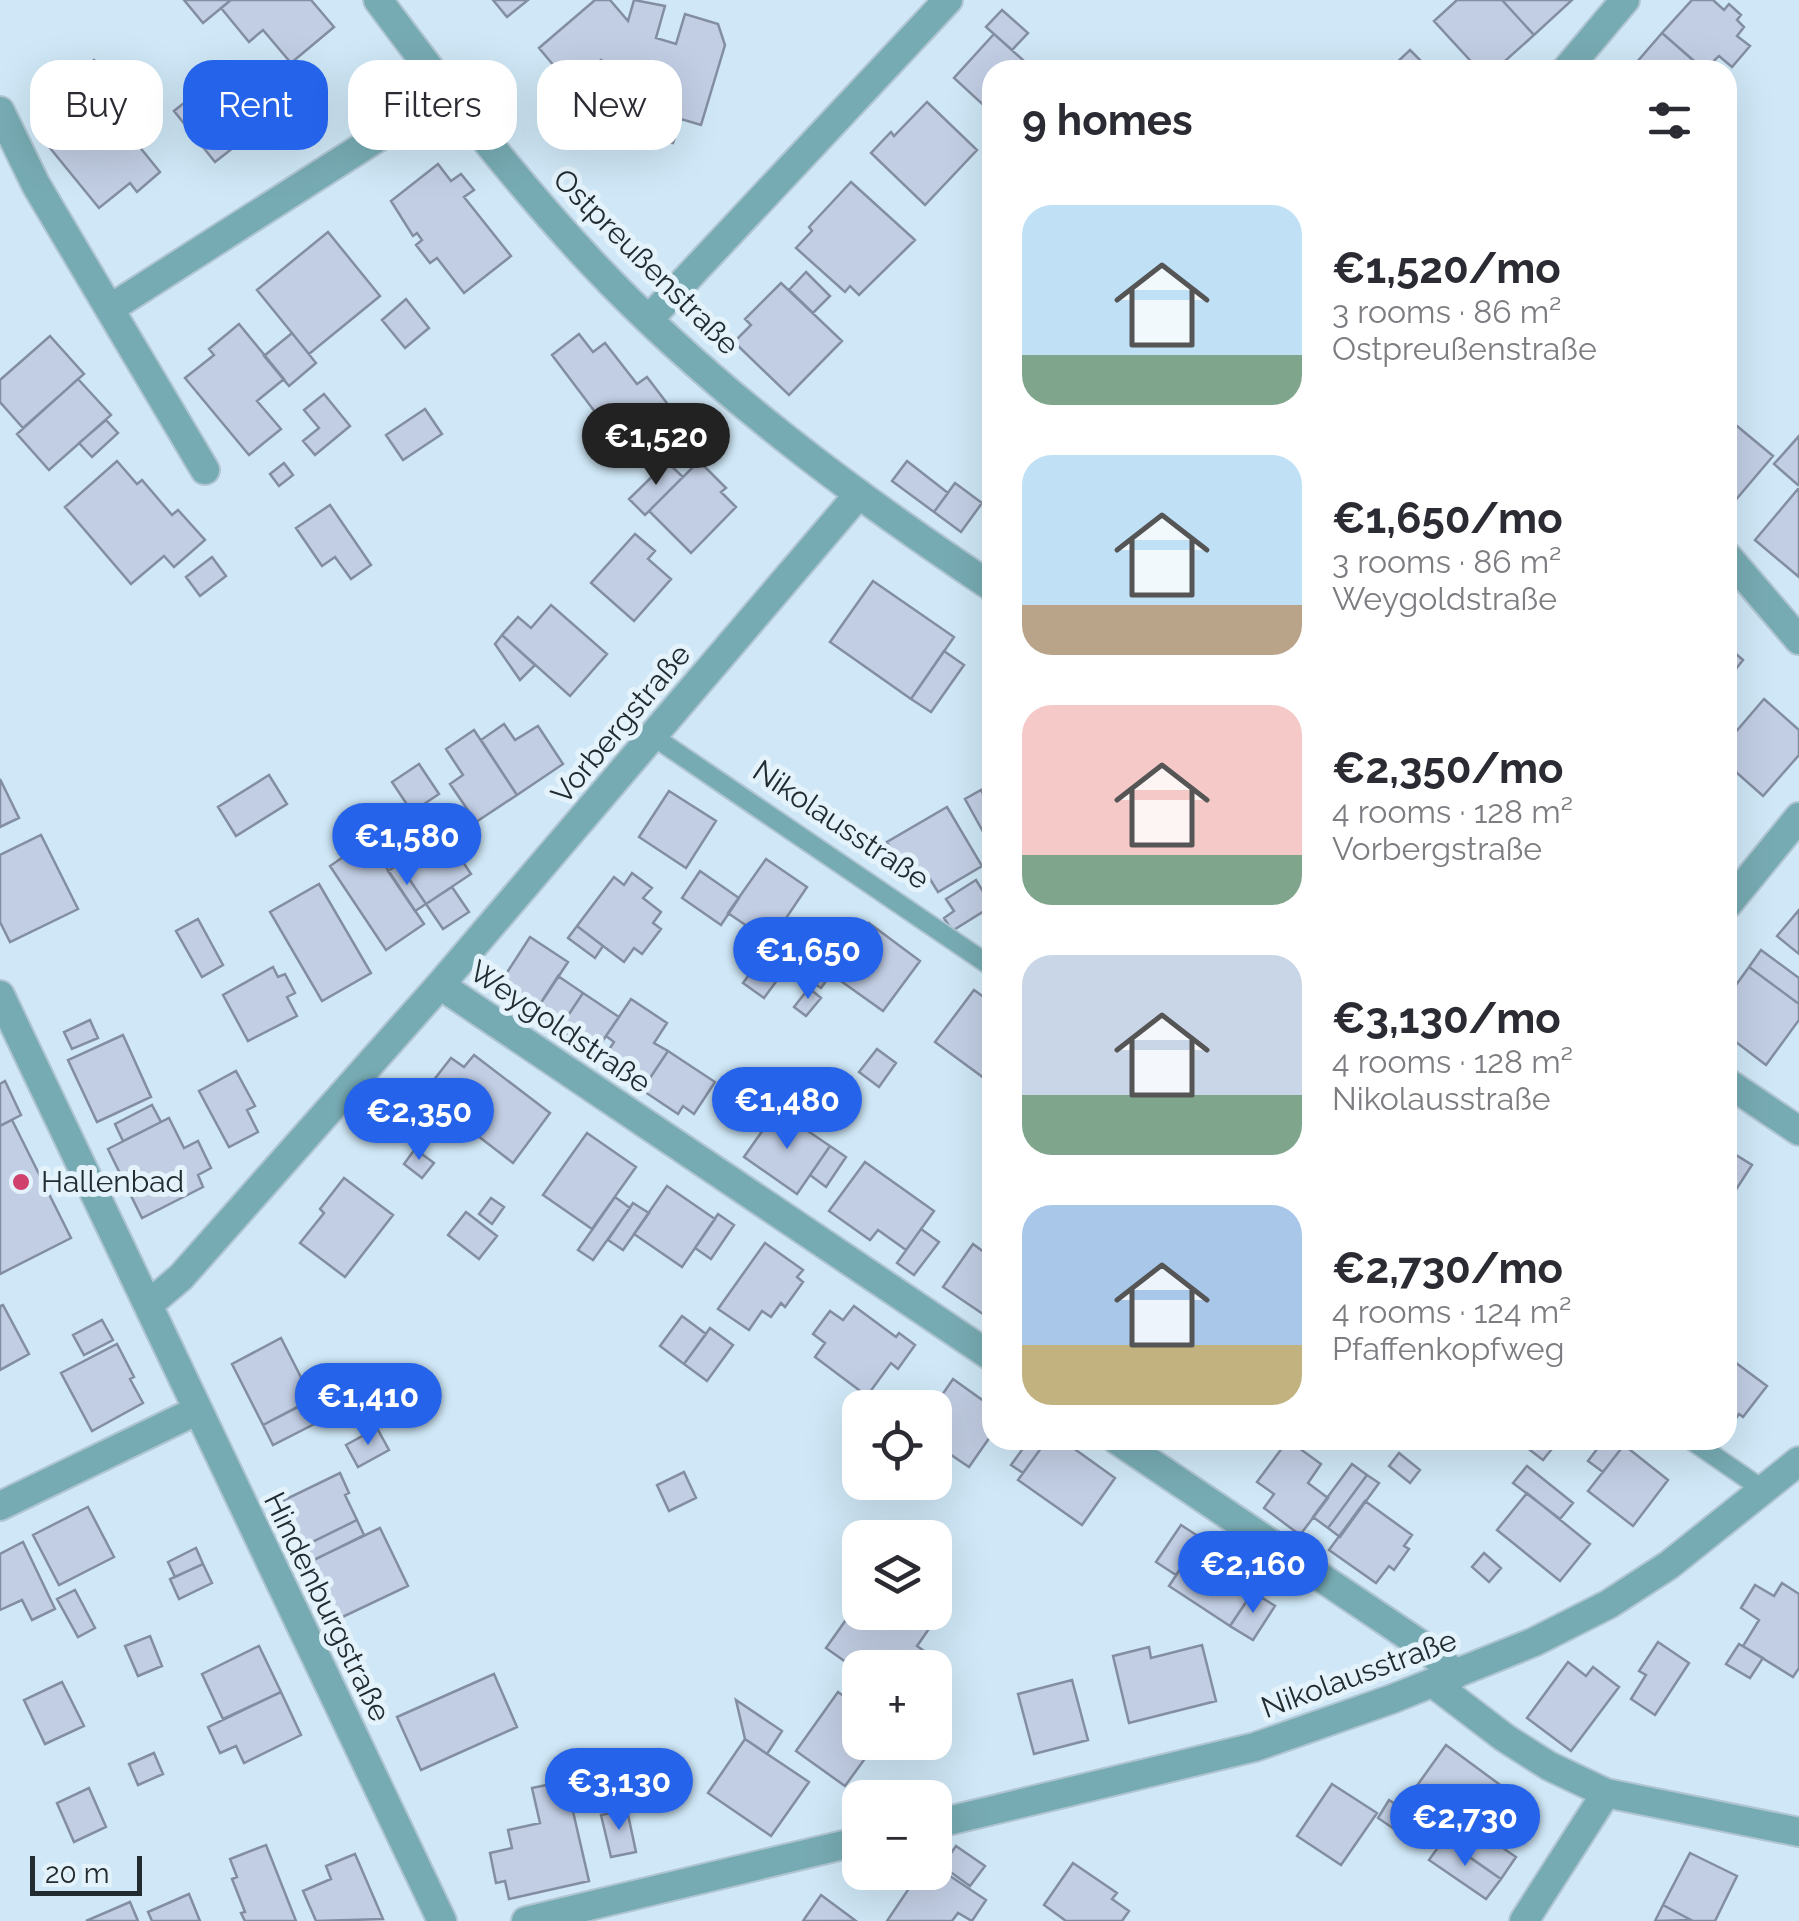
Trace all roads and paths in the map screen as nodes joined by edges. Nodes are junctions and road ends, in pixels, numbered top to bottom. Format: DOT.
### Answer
graph roads {
  1 [pos="378,0"];
  2 [pos="948,0"];
  3 [pos="1625,0"];
  4 [pos="423,60"];
  5 [pos="1574,60"];
  6 [pos="0,111"];
  7 [pos="357,150"];
  8 [pos="496,150"];
  9 [pos="111,308"];
  10 [pos="649,319"];
  11 [pos="205,470"];
  12 [pos="859,494"];
  13 [pos="1737,568"];
  14 [pos="982,580"];
  15 [pos="1799,640"];
  16 [pos="654,737"];
  17 [pos="1799,817"];
  18 [pos="1737,893"];
  19 [pos="982,960"];
  20 [pos="440,986"];
  21 [pos="0,995"];
  22 [pos="1737,1089"];
  23 [pos="1799,1132"];
  24 [pos="148,1305"];
  25 [pos="982,1349"];
  26 [pos="196,1411"];
  27 [pos="1132,1450"];
  28 [pos="1705,1450"];
  29 [pos="1799,1461"];
  30 [pos="1765,1490"];
  31 [pos="0,1506"];
  32 [pos="1444,1678"];
  33 [pos="1606,1793"];
  34 [pos="952,1820"];
  35 [pos="1799,1832"];
  36 [pos="842,1846"];
  37 [pos="442,1921"];
  38 [pos="526,1921"];
  39 [pos="1524,1921"];
  1 -- 4 [label="street, Ostpreußenstraße"];
  2 -- 10 [label="street"];
  3 -- 5 [label="street"];
  6 -- 9 [label="street"];
  7 -- 9 [label="street"];
  8 -- 10 [label="street, Ostpreußenstraße"];
  9 -- 11 [label="street"];
  10 -- 12 [label="street, Ostpreußenstraße"];
  12 -- 14 [label="street, Ostpreußenstraße"];
  12 -- 16 [label="street, Vorbergstraße"];
  13 -- 15 [label="street"];
  16 -- 19 [label="lane, Nikolausstraße"];
  16 -- 20 [label="street, Vorbergstraße"];
  17 -- 18 [label="street"];
  20 -- 24 [label="street, Vorbergstraße"];
  20 -- 25 [label="street, Weygoldstraße"];
  21 -- 24 [label="street, Hindenburgstraße"];
  22 -- 23 [label="street"];
  24 -- 26 [label="street, Hindenburgstraße"];
  26 -- 31 [label="street"];
  26 -- 37 [label="street, Hindenburgstraße"];
  27 -- 32 [label="street"];
  28 -- 30 [label="lane"];
  29 -- 30 [label="street, Nikolausstraße"];
  30 -- 32 [label="street, Nikolausstraße"];
  32 -- 33 [label="street"];
  32 -- 34 [label="street, Nikolausstraße"];
  33 -- 35 [label="street"];
  33 -- 39 [label="street"];
  36 -- 38 [label="street"];
}
